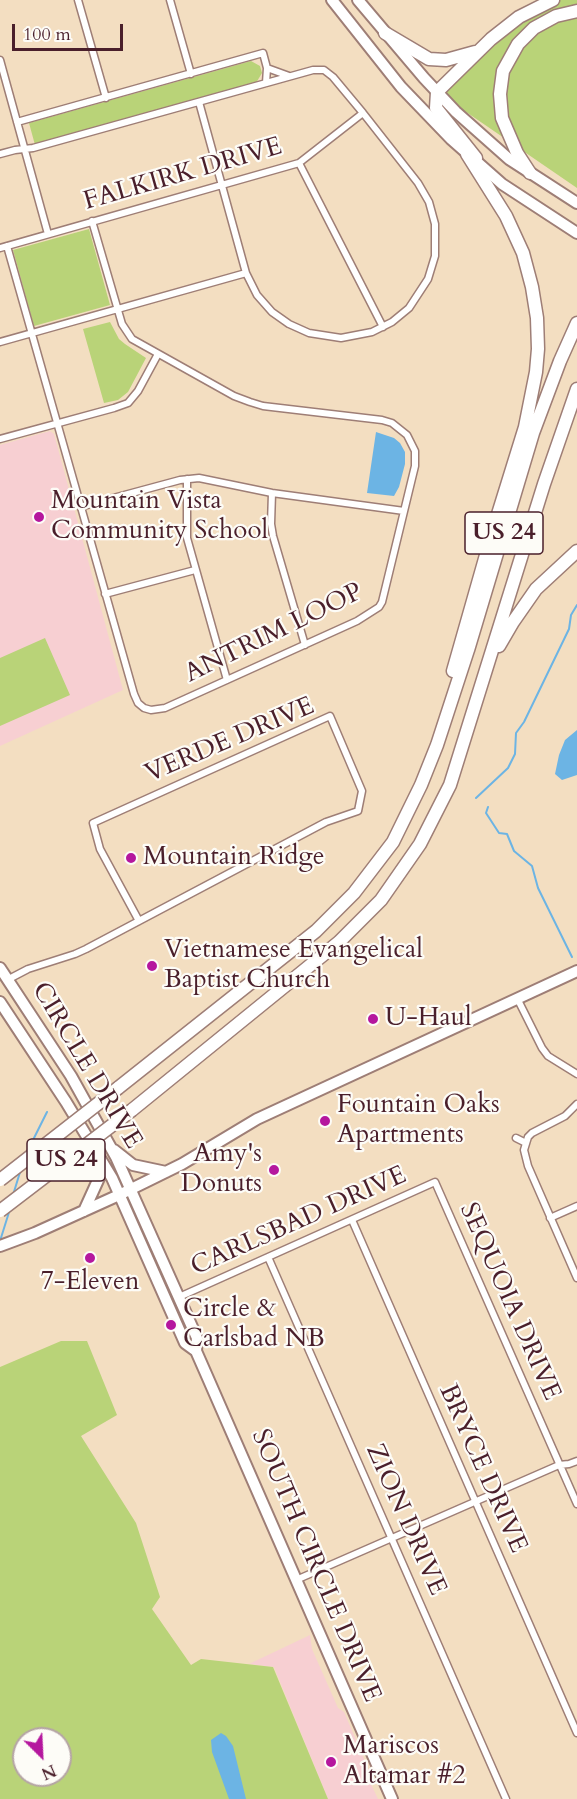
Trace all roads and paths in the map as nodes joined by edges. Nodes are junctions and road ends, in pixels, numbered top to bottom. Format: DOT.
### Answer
graph roads {
  1 [pos="78,0"];
  2 [pos="170,0"];
  3 [pos="332,0"];
  4 [pos="358,0"];
  5 [pos="553,0"];
  6 [pos="577,11"];
  7 [pos="385,33"];
  8 [pos="479,50"];
  9 [pos="0,60"];
  10 [pos="267,68"];
  11 [pos="191,74"];
  12 [pos="289,76"];
  13 [pos="266,83"];
  14 [pos="437,92"];
  15 [pos="106,98"];
  16 [pos="199,102"];
  17 [pos="363,113"];
  18 [pos="17,122"];
  19 [pos="25,149"];
  20 [pos="0,154"];
  21 [pos="467,154"];
  22 [pos="299,163"];
  23 [pos="486,170"];
  24 [pos="530,173"];
  25 [pos="221,185"];
  26 [pos="577,203"];
  27 [pos="92,222"];
  28 [pos="577,233"];
  29 [pos="48,234"];
  30 [pos="4,247"];
  31 [pos="246,273"];
  32 [pos="118,309"];
  33 [pos="577,323"];
  34 [pos="383,327"];
  35 [pos="31,333"];
  36 [pos="0,342"];
  37 [pos="158,354"];
  38 [pos="577,389"];
  39 [pos="56,424"];
  40 [pos="0,439"];
  41 [pos="187,479"];
  42 [pos="272,494"];
  43 [pos="80,507"];
  44 [pos="404,511"];
  45 [pos="576,552"];
  46 [pos="195,570"];
  47 [pos="105,594"];
  48 [pos="305,645"];
  49 [pos="489,666"];
  50 [pos="227,680"];
  51 [pos="437,745"];
  52 [pos="139,921"];
  53 [pos="0,968"];
  54 [pos="577,971"];
  55 [pos="8,980"];
  56 [pos="517,998"];
  57 [pos="0,1002"];
  58 [pos="577,1074"];
  59 [pos="577,1104"];
  60 [pos="516,1138"];
  61 [pos="526,1143"];
  62 [pos="110,1145"];
  63 [pos="98,1152"];
  64 [pos="166,1172"];
  65 [pos="0,1180"];
  66 [pos="435,1182"];
  67 [pos="131,1189"];
  68 [pos="119,1195"];
  69 [pos="577,1206"];
  70 [pos="0,1211"];
  71 [pos="84,1211"];
  72 [pos="550,1218"];
  73 [pos="352,1220"];
  74 [pos="0,1246"];
  75 [pos="268,1257"];
  76 [pos="577,1278"];
  77 [pos="179,1297"];
  78 [pos="196,1351"];
  79 [pos="577,1461"];
  80 [pos="560,1465"];
  81 [pos="476,1502"];
  82 [pos="577,1504"];
  83 [pos="392,1539"];
  84 [pos="296,1580"];
  85 [pos="577,1733"];
  86 [pos="392,1799"];
  87 [pos="506,1799"];
  1 -- 15 [label="street"];
  2 -- 11 [label="street"];
  3 -- 21 [label="main road"];
  4 -- 7 [label="main road"];
  5 -- 8 [label="highway"];
  6 -- 24 [label="highway"];
  7 -- 8 [label="highway"];
  7 -- 14 [label="main road"];
  8 -- 14 [label="highway"];
  9 -- 18 [label="street"];
  10 -- 11 [label="street"];
  10 -- 12 [label="street"];
  10 -- 13 [label="street"];
  11 -- 15 [label="street"];
  12 -- 13 [label="street"];
  12 -- 17 [label="street"];
  13 -- 16 [label="street"];
  14 -- 23 [label="highway"];
  14 -- 24 [label="main road"];
  15 -- 18 [label="street"];
  16 -- 19 [label="street"];
  16 -- 25 [label="street"];
  17 -- 22 [label="street, FALKIRK DRIVE"];
  17 -- 34 [label="street"];
  18 -- 19 [label="street"];
  19 -- 20 [label="street"];
  19 -- 29 [label="street"];
  21 -- 23 [label="main road"];
  21 -- 51 [label="highway"];
  22 -- 25 [label="street, FALKIRK DRIVE"];
  22 -- 34 [label="street"];
  23 -- 28 [label="main road"];
  24 -- 26 [label="main road"];
  25 -- 27 [label="street, FALKIRK DRIVE"];
  25 -- 31 [label="street"];
  27 -- 29 [label="street, FALKIRK DRIVE"];
  27 -- 32 [label="street, ANTRIM LOOP"];
  29 -- 30 [label="street, FALKIRK DRIVE"];
  30 -- 35 [label="street, ANTRIM LOOP"];
  31 -- 32 [label="street"];
  31 -- 34 [label="street"];
  32 -- 35 [label="street"];
  32 -- 37 [label="street, ANTRIM LOOP"];
  33 -- 51 [label="highway, US 24"];
  35 -- 36 [label="street"];
  35 -- 39 [label="street, ANTRIM LOOP"];
  37 -- 39 [label="street"];
  37 -- 44 [label="street, ANTRIM LOOP"];
  38 -- 49 [label="highway, US 24"];
  39 -- 40 [label="street"];
  39 -- 43 [label="street, ANTRIM LOOP"];
  41 -- 42 [label="street"];
  41 -- 43 [label="street"];
  41 -- 46 [label="street"];
  42 -- 44 [label="street"];
  42 -- 48 [label="street"];
  43 -- 47 [label="street, ANTRIM LOOP"];
  44 -- 48 [label="street, ANTRIM LOOP"];
  45 -- 49 [label="highway"];
  46 -- 47 [label="street"];
  46 -- 50 [label="street"];
  47 -- 50 [label="street, ANTRIM LOOP"];
  48 -- 50 [label="street, ANTRIM LOOP"];
  49 -- 70 [label="highway, US 24, bridge"];
  51 -- 65 [label="highway, US 24, bridge"];
  52 -- 52 [label="street, VERDE DRIVE"];
  52 -- 55 [label="street, VERDE DRIVE"];
  53 -- 55 [label="main road, CIRCLE DRIVE"];
  54 -- 56 [label="main road"];
  55 -- 62 [label="main road, CIRCLE DRIVE"];
  56 -- 58 [label="street"];
  56 -- 64 [label="main road"];
  57 -- 63 [label="main road, CIRCLE DRIVE"];
  59 -- 61 [label="street"];
  60 -- 61 [label="street"];
  61 -- 72 [label="street"];
  62 -- 64 [label="main road"];
  62 -- 67 [label="main road, CIRCLE DRIVE"];
  63 -- 68 [label="main road, CIRCLE DRIVE"];
  63 -- 71 [label="main road"];
  64 -- 67 [label="main road"];
  66 -- 73 [label="street, CARLSBAD DRIVE"];
  66 -- 80 [label="street, SEQUOIA DRIVE"];
  67 -- 68 [label="main road"];
  67 -- 77 [label="main road, SOUTH CIRCLE DRIVE"];
  68 -- 71 [label="main road"];
  68 -- 78 [label="main road, SOUTH CIRCLE DRIVE"];
  69 -- 72 [label="street"];
  71 -- 74 [label="main road"];
  72 -- 76 [label="street"];
  73 -- 75 [label="street, CARLSBAD DRIVE"];
  73 -- 81 [label="street, BRYCE DRIVE"];
  75 -- 77 [label="street, CARLSBAD DRIVE"];
  75 -- 83 [label="street, ZION DRIVE"];
  77 -- 78 [label="main road, SOUTH CIRCLE DRIVE"];
  78 -- 84 [label="main road, SOUTH CIRCLE DRIVE"];
  79 -- 80 [label="street"];
  80 -- 81 [label="street"];
  80 -- 82 [label="street, SEQUOIA DRIVE"];
  81 -- 83 [label="street"];
  81 -- 85 [label="street, BRYCE DRIVE"];
  83 -- 84 [label="street"];
  83 -- 87 [label="street, ZION DRIVE"];
  84 -- 86 [label="main road, SOUTH CIRCLE DRIVE"];
}
